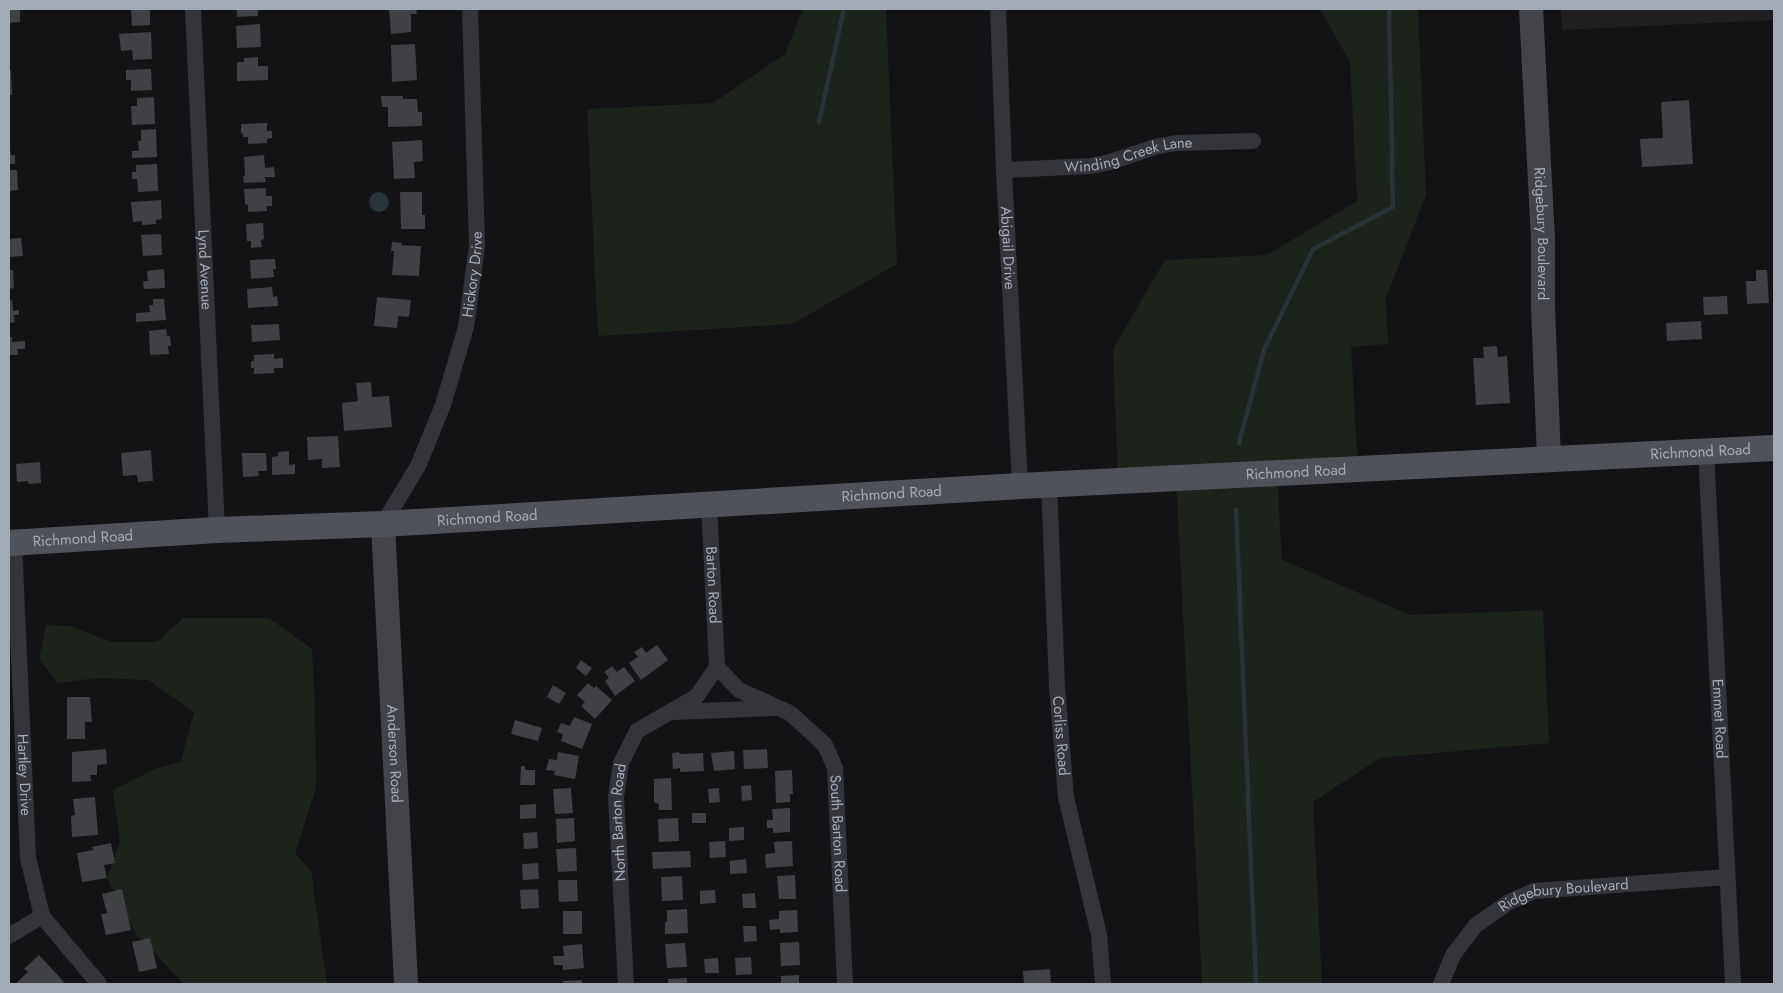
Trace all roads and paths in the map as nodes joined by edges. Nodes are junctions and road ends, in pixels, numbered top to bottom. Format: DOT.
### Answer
graph roads {
  1 [pos="192,9"];
  2 [pos="470,9"];
  3 [pos="998,9"];
  4 [pos="1531,9"];
  5 [pos="1253,141"];
  6 [pos="1004,170"];
  7 [pos="1774,448"];
  8 [pos="1706,451"];
  9 [pos="1549,459"];
  10 [pos="1049,484"];
  11 [pos="1020,486"];
  12 [pos="709,504"];
  13 [pos="383,524"];
  14 [pos="217,530"];
  15 [pos="11,543"];
  16 [pos="718,667"];
  17 [pos="778,707"];
  18 [pos="669,712"];
  19 [pos="1727,877"];
  20 [pos="42,916"];
  21 [pos="9,936"];
  22 [pos="99,984"];
  23 [pos="406,984"];
  24 [pos="626,984"];
  25 [pos="845,984"];
  26 [pos="1103,984"];
  27 [pos="1442,984"];
  28 [pos="1733,984"];
  1 -- 14 [label="street, Lynd Avenue"];
  2 -- 13 [label="street, Hickory Drive"];
  3 -- 6 [label="street, Abigail Drive"];
  4 -- 9 [label="street, Ridgebury Boulevard"];
  5 -- 6 [label="street, Winding Creek Lane"];
  6 -- 11 [label="street, Abigail Drive"];
  7 -- 8 [label="main road, Richmond Road"];
  8 -- 9 [label="main road, Richmond Road"];
  8 -- 19 [label="street, Emmet Road"];
  9 -- 10 [label="main road, Richmond Road"];
  10 -- 11 [label="main road, Richmond Road"];
  10 -- 26 [label="street, Corliss Road"];
  11 -- 12 [label="main road, Richmond Road"];
  12 -- 13 [label="main road, Richmond Road"];
  12 -- 16 [label="street, Barton Road"];
  13 -- 14 [label="main road, Richmond Road"];
  13 -- 23 [label="street, Anderson Road"];
  14 -- 15 [label="main road, Richmond Road"];
  15 -- 20 [label="street, Hartley Drive"];
  16 -- 17 [label="street, South Barton Road"];
  16 -- 18 [label="street, North Barton Road"];
  17 -- 18 [label="street, North Barton Road"];
  17 -- 25 [label="street, South Barton Road"];
  18 -- 24 [label="street, North Barton Road"];
  19 -- 27 [label="street, Ridgebury Boulevard"];
  19 -- 28 [label="street, Emmet Road"];
  20 -- 21 [label="street"];
  20 -- 22 [label="street, Hartley Drive"];
}
